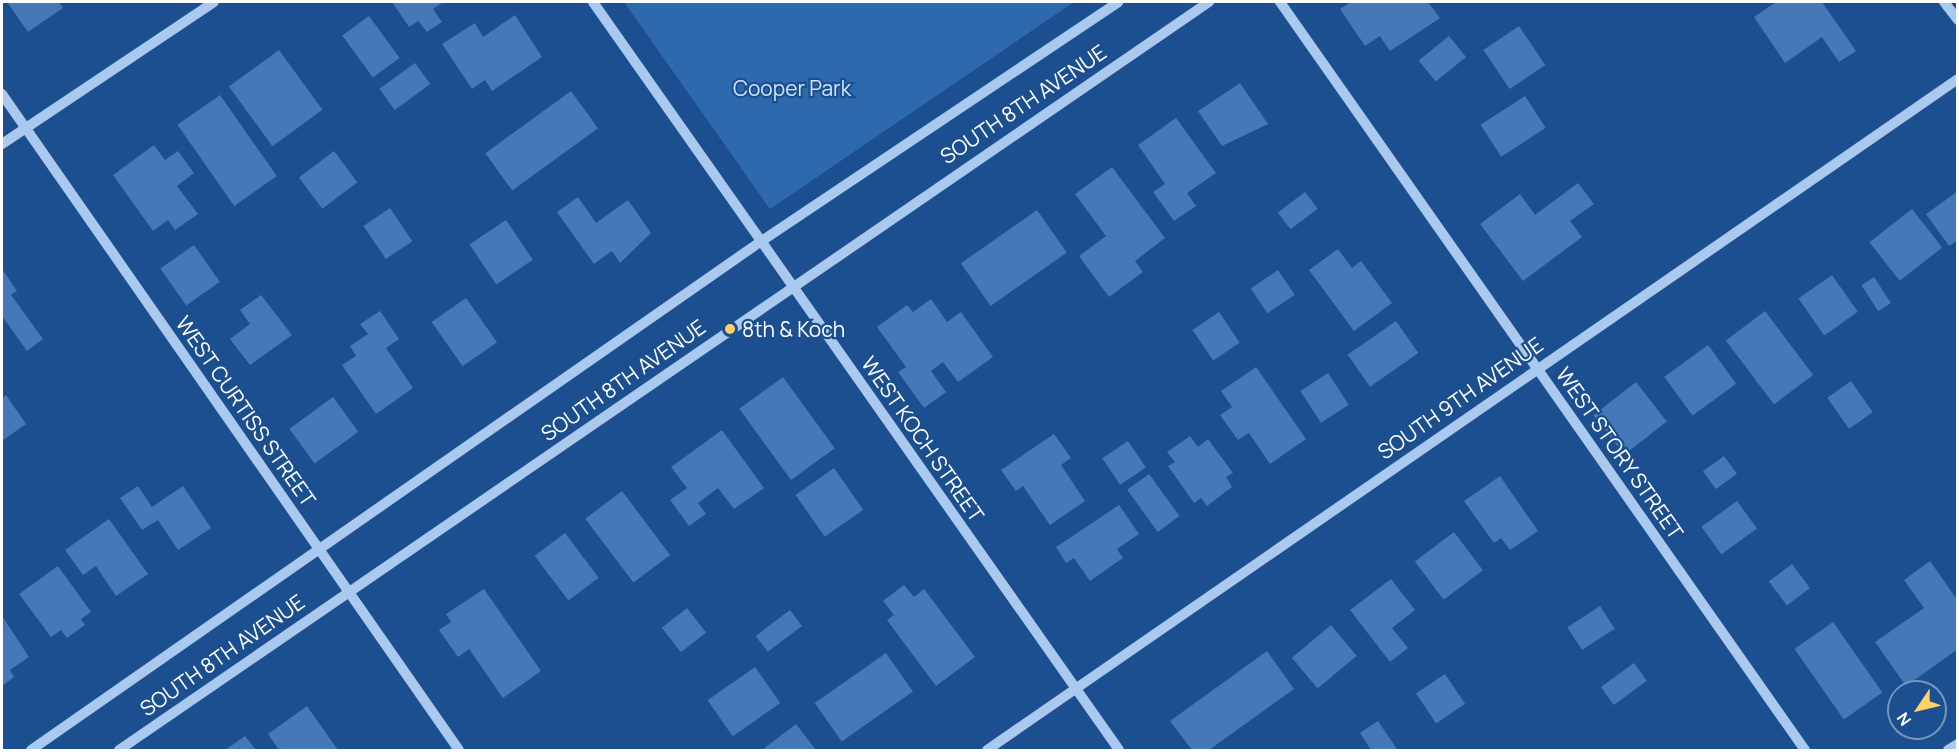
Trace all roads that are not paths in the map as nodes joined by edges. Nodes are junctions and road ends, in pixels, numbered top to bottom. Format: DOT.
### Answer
graph roads {
  1 [pos="214,2"];
  2 [pos="593,2"];
  3 [pos="1118,2"];
  4 [pos="1209,2"];
  5 [pos="1280,2"];
  6 [pos="1944,2"];
  7 [pos="1958,20"];
  8 [pos="1958,79"];
  9 [pos="2,94"];
  10 [pos="25,128"];
  11 [pos="2,144"];
  12 [pos="760,242"];
  13 [pos="791,286"];
  14 [pos="1537,368"];
  15 [pos="320,551"];
  16 [pos="348,591"];
  17 [pos="1076,689"];
  18 [pos="1958,744"];
  19 [pos="31,750"];
  20 [pos="119,750"];
  21 [pos="459,750"];
  22 [pos="987,750"];
  23 [pos="1119,750"];
  24 [pos="1805,750"];
  25 [pos="1948,750"];
  1 -- 10 [label="street"];
  2 -- 12 [label="street, WEST KOCH STREET"];
  3 -- 12 [label="street, SOUTH 8TH AVENUE"];
  4 -- 13 [label="street, SOUTH 8TH AVENUE"];
  5 -- 14 [label="street, WEST STORY STREET"];
  6 -- 7 [label="street"];
  8 -- 14 [label="street, SOUTH 9TH AVENUE"];
  9 -- 10 [label="street, WEST CURTISS STREET"];
  10 -- 11 [label="street"];
  10 -- 15 [label="street, WEST CURTISS STREET"];
  12 -- 13 [label="street, WEST KOCH STREET"];
  12 -- 15 [label="street, SOUTH 8TH AVENUE"];
  13 -- 16 [label="street, SOUTH 8TH AVENUE"];
  13 -- 17 [label="street, WEST KOCH STREET"];
  14 -- 17 [label="street, SOUTH 9TH AVENUE"];
  14 -- 24 [label="street, WEST STORY STREET"];
  15 -- 16 [label="street, WEST CURTISS STREET"];
  15 -- 19 [label="street, SOUTH 8TH AVENUE"];
  16 -- 20 [label="street, SOUTH 8TH AVENUE"];
  16 -- 21 [label="street, WEST CURTISS STREET"];
  17 -- 22 [label="street, SOUTH 9TH AVENUE"];
  17 -- 23 [label="street, WEST KOCH STREET"];
  18 -- 25 [label="street"];
}
